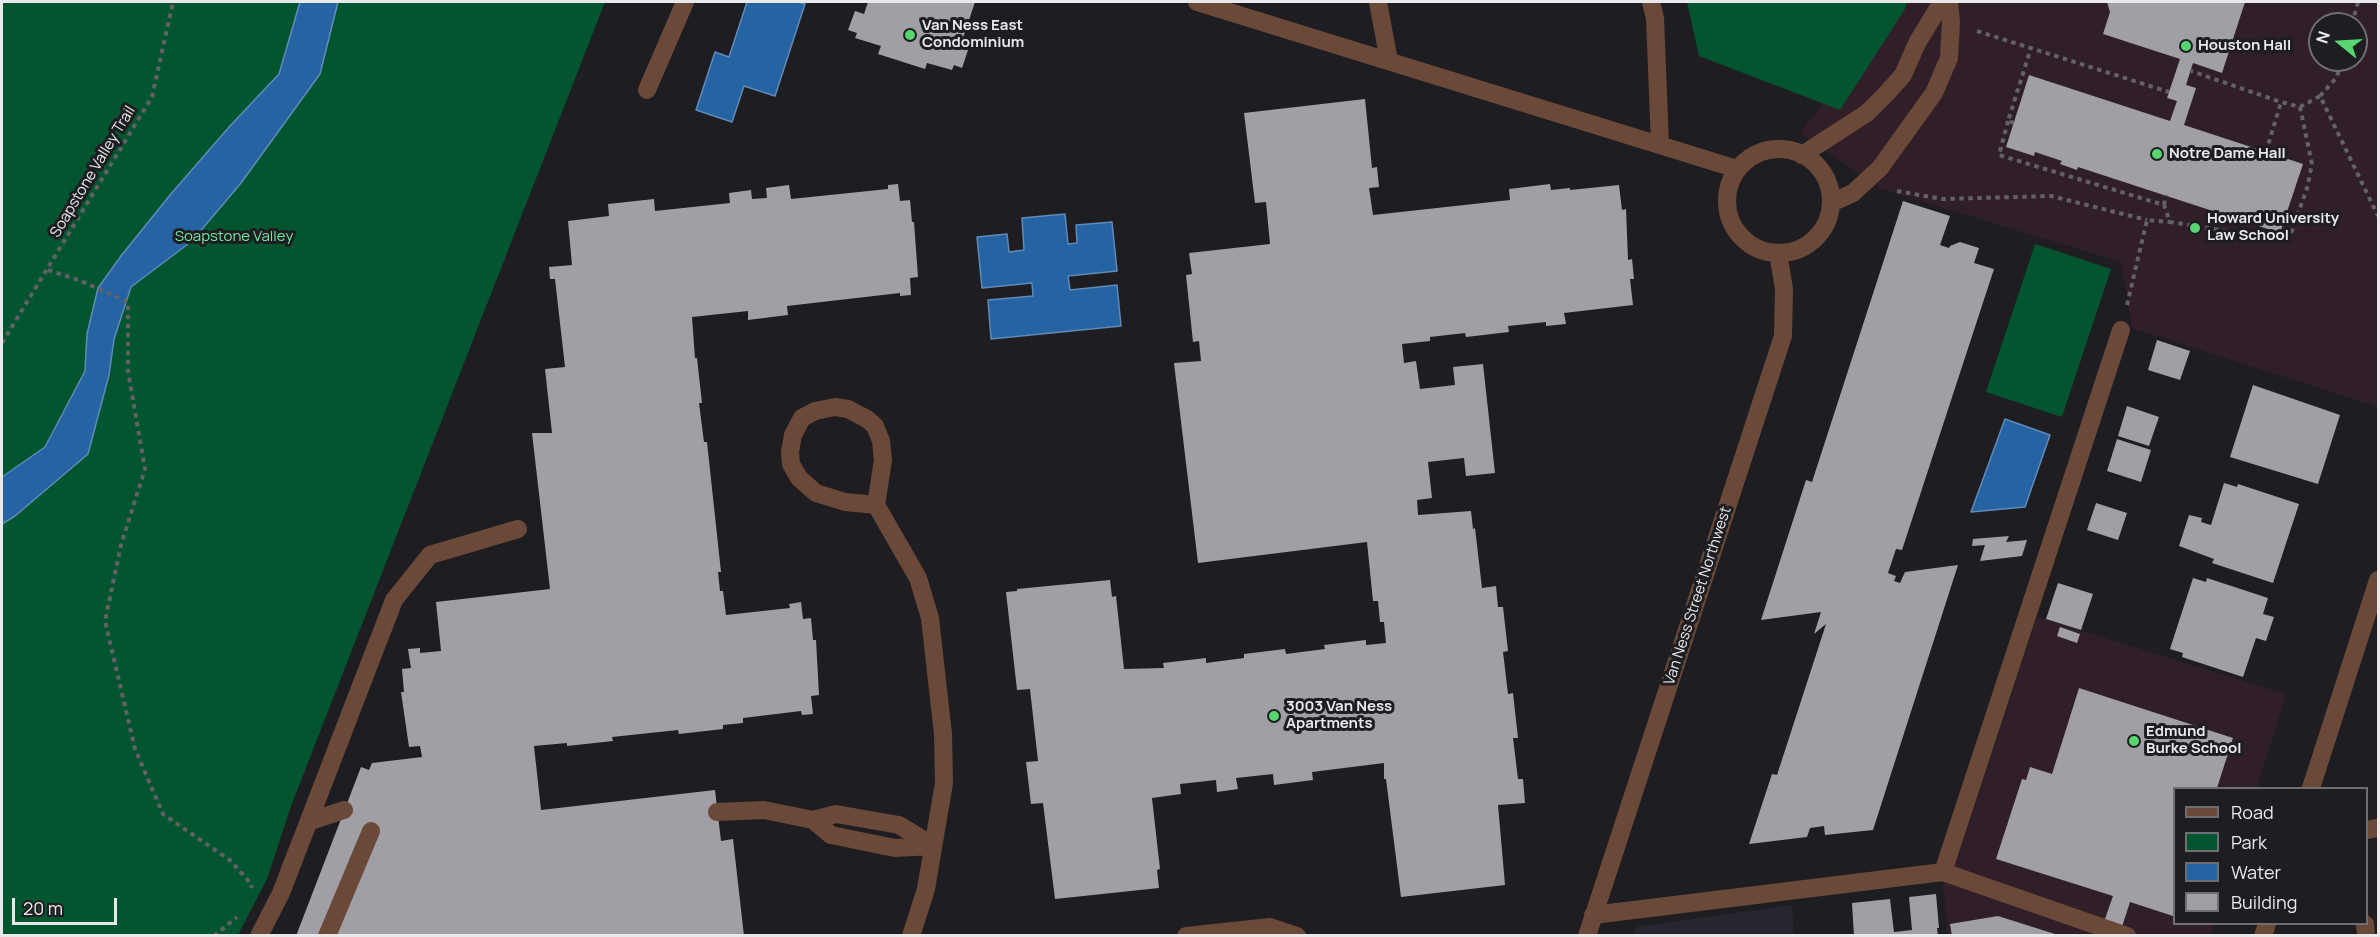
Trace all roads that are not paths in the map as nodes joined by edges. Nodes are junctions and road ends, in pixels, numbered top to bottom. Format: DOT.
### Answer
graph roads {
  1 [pos="685,2"];
  2 [pos="1197,2"];
  3 [pos="1378,2"];
  4 [pos="1651,2"];
  5 [pos="1942,2"];
  6 [pos="1949,2"];
  7 [pos="1389,61"];
  8 [pos="647,90"];
  9 [pos="1660,146"];
  10 [pos="1802,155"];
  11 [pos="1737,170"];
  12 [pos="1831,203"];
  13 [pos="1778,253"];
  14 [pos="2121,330"];
  15 [pos="876,505"];
  16 [pos="518,529"];
  17 [pos="2379,580"];
  18 [pos="2312,787"];
  19 [pos="344,810"];
  20 [pos="717,812"];
  21 [pos="310,821"];
  22 [pos="371,831"];
  23 [pos="933,846"];
  24 [pos="1943,872"];
  25 [pos="1593,915"];
  26 [pos="261,933"];
  27 [pos="327,936"];
  28 [pos="911,936"];
  29 [pos="1186,936"];
  30 [pos="1297,936"];
  31 [pos="1587,936"];
  32 [pos="2127,936"];
  1 -- 8 [label="street"];
  2 -- 7 [label="street"];
  3 -- 7 [label="street"];
  4 -- 9 [label="street"];
  5 -- 10 [label="street"];
  6 -- 12 [label="street"];
  7 -- 9 [label="street"];
  9 -- 11 [label="street"];
  10 -- 11 [label="street"];
  10 -- 12 [label="street"];
  11 -- 13 [label="street"];
  12 -- 13 [label="street"];
  13 -- 25 [label="street, Van Ness Street Northwest"];
  14 -- 24 [label="street"];
  15 -- 15 [label="street"];
  15 -- 23 [label="street"];
  16 -- 21 [label="street"];
  17 -- 18 [label="street"];
  19 -- 21 [label="street"];
  20 -- 23 [label="street"];
  21 -- 26 [label="street"];
  22 -- 27 [label="street"];
  23 -- 28 [label="street"];
  24 -- 25 [label="street"];
  24 -- 32 [label="street"];
  25 -- 31 [label="street, Van Ness Street Northwest"];
  29 -- 30 [label="street"];
}
